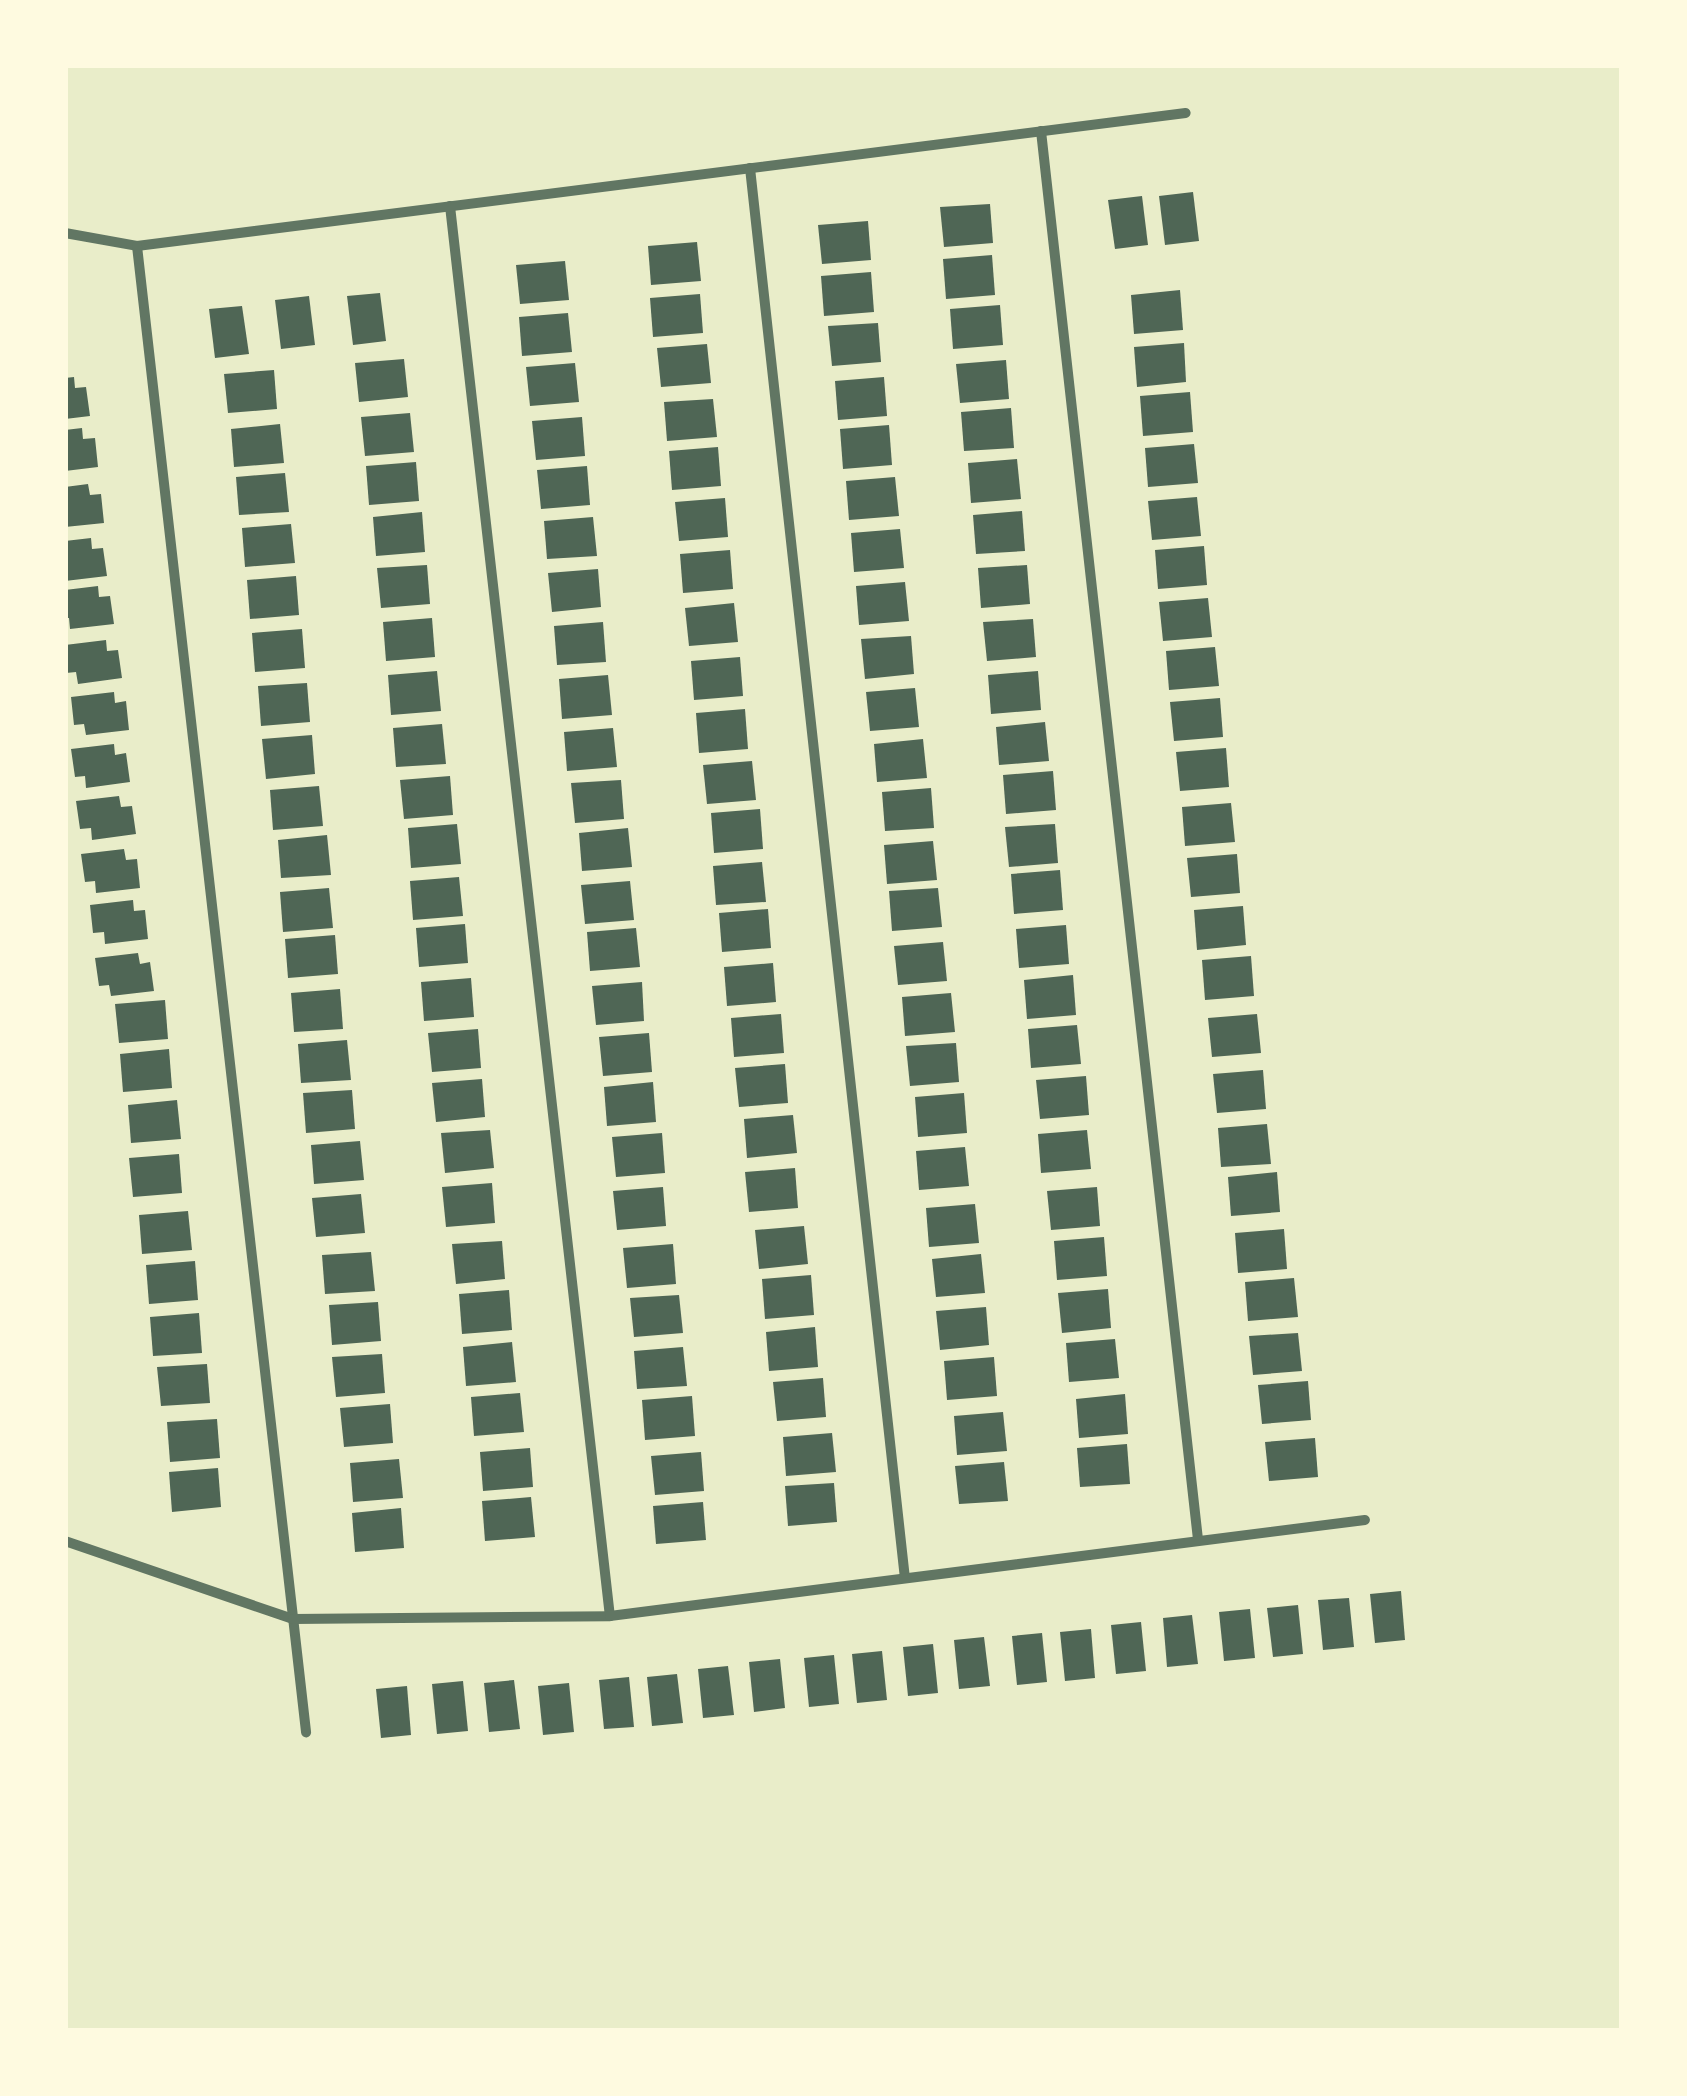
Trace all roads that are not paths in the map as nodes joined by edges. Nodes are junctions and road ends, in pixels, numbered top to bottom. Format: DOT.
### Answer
graph roads {
  1 [pos="1186,113"];
  2 [pos="1041,131"];
  3 [pos="750,168"];
  4 [pos="450,206"];
  5 [pos="65,233"];
  6 [pos="137,246"];
  7 [pos="1365,1520"];
  8 [pos="1198,1539"];
  9 [pos="65,1541"];
  10 [pos="904,1578"];
  11 [pos="610,1616"];
  12 [pos="293,1619"];
  13 [pos="306,1732"];
  1 -- 2 [label="street"];
  2 -- 3 [label="street"];
  2 -- 8 [label="street"];
  3 -- 4 [label="street"];
  3 -- 10 [label="street"];
  4 -- 6 [label="street"];
  4 -- 11 [label="street"];
  5 -- 6 [label="street"];
  6 -- 12 [label="street"];
  7 -- 8 [label="street"];
  8 -- 10 [label="street"];
  9 -- 12 [label="street"];
  10 -- 11 [label="street"];
  11 -- 12 [label="street"];
  12 -- 13 [label="street"];
}
